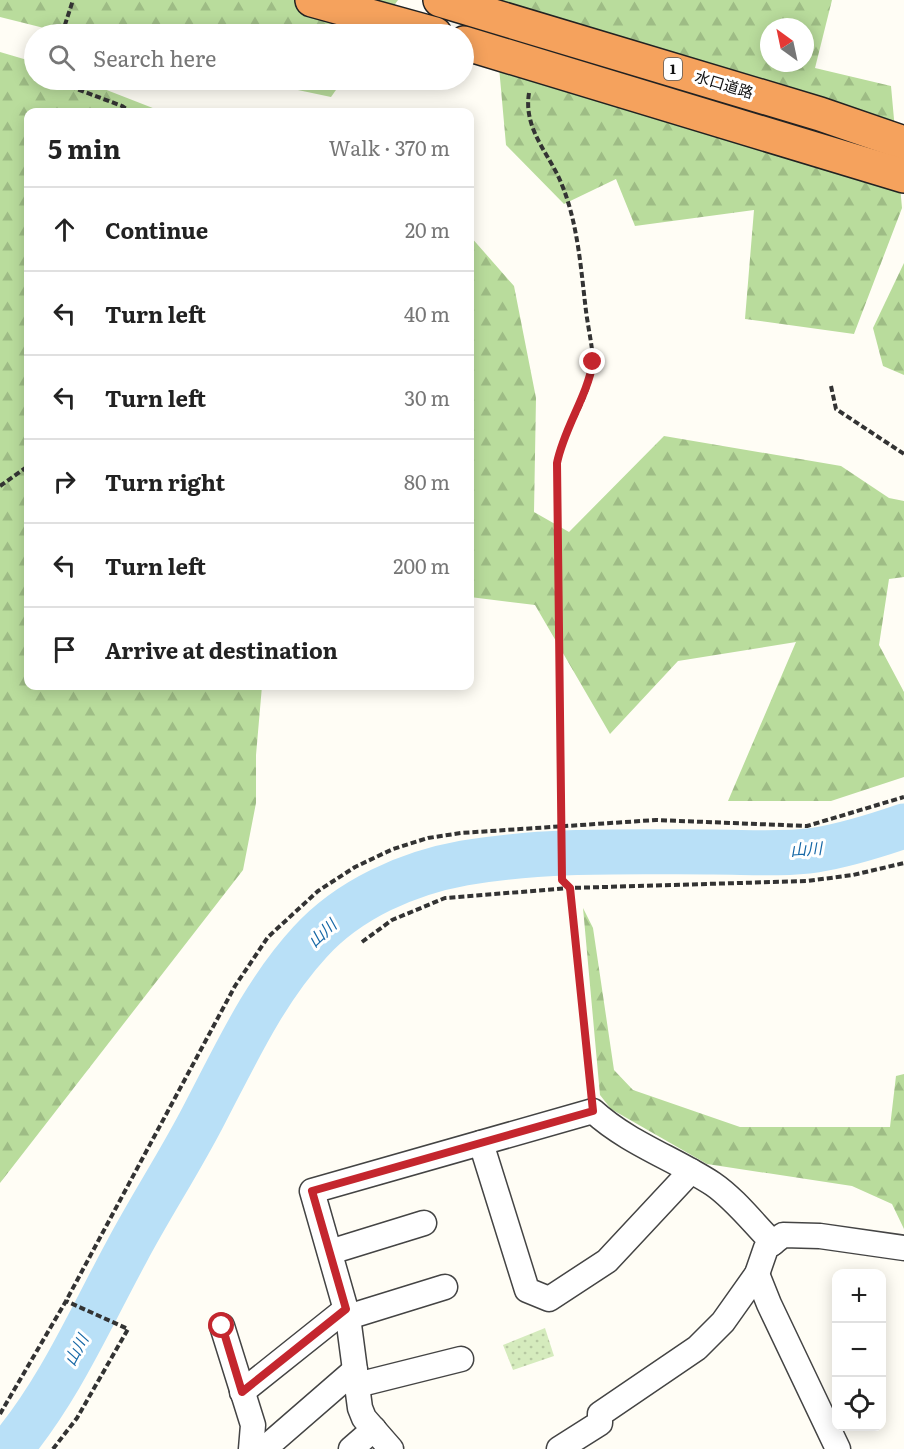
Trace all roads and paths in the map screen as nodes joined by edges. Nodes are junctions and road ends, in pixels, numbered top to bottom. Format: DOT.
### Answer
graph roads {
  1 [pos="73,0"];
  2 [pos="312,0"];
  3 [pos="440,0"];
  4 [pos="65,24"];
  5 [pos="399,24"];
  6 [pos="474,46"];
  7 [pos="531,87"];
  8 [pos="79,90"];
  9 [pos="126,108"];
  10 [pos="904,143"];
  11 [pos="904,176"];
  12 [pos="831,386"];
  13 [pos="904,454"];
  14 [pos="24,468"];
  15 [pos="0,486"];
  16 [pos="904,797"];
  17 [pos="564,826"];
  18 [pos="904,863"];
  19 [pos="570,888"];
  20 [pos="362,942"];
  21 [pos="593,1111"];
  22 [pos="481,1143"];
  23 [pos="691,1171"];
  24 [pos="424,1223"];
  25 [pos="772,1243"];
  26 [pos="904,1248"];
  27 [pos="330,1252"];
  28 [pos="757,1274"];
  29 [pos="444,1287"];
  30 [pos="66,1301"];
  31 [pos="347,1313"];
  32 [pos="222,1326"];
  33 [pos="461,1359"];
  34 [pos="356,1377"];
  35 [pos="242,1392"];
  36 [pos="0,1414"];
  37 [pos="374,1429"];
  38 [pos="53,1449"];
  39 [pos="251,1449"];
  40 [pos="264,1449"];
  41 [pos="351,1449"];
  42 [pos="392,1449"];
  43 [pos="559,1449"];
  44 [pos="838,1449"];
  1 -- 4 [label="path"];
  2 -- 5 [label="highway"];
  3 -- 10 [label="highway, 水口道路 / 1"];
  6 -- 11 [label="highway, 1"];
  7 -- 17 [label="path"];
  8 -- 9 [label="path"];
  12 -- 13 [label="path"];
  14 -- 15 [label="path"];
  16 -- 17 [label="path"];
  17 -- 19 [label="path"];
  17 -- 30 [label="path"];
  18 -- 19 [label="path"];
  19 -- 20 [label="path"];
  19 -- 21 [label="path"];
  21 -- 22 [label="street"];
  21 -- 23 [label="street"];
  22 -- 23 [label="street"];
  22 -- 27 [label="street"];
  23 -- 25 [label="street"];
  24 -- 27 [label="street"];
  25 -- 26 [label="street"];
  25 -- 28 [label="street"];
  27 -- 31 [label="street"];
  28 -- 43 [label="street"];
  28 -- 44 [label="street"];
  29 -- 31 [label="street"];
  30 -- 36 [label="path"];
  30 -- 38 [label="path"];
  31 -- 34 [label="street"];
  31 -- 35 [label="street"];
  32 -- 35 [label="street"];
  33 -- 34 [label="street"];
  34 -- 37 [label="street"];
  34 -- 40 [label="street"];
  35 -- 39 [label="street"];
  37 -- 41 [label="street"];
  37 -- 42 [label="street"];
}
